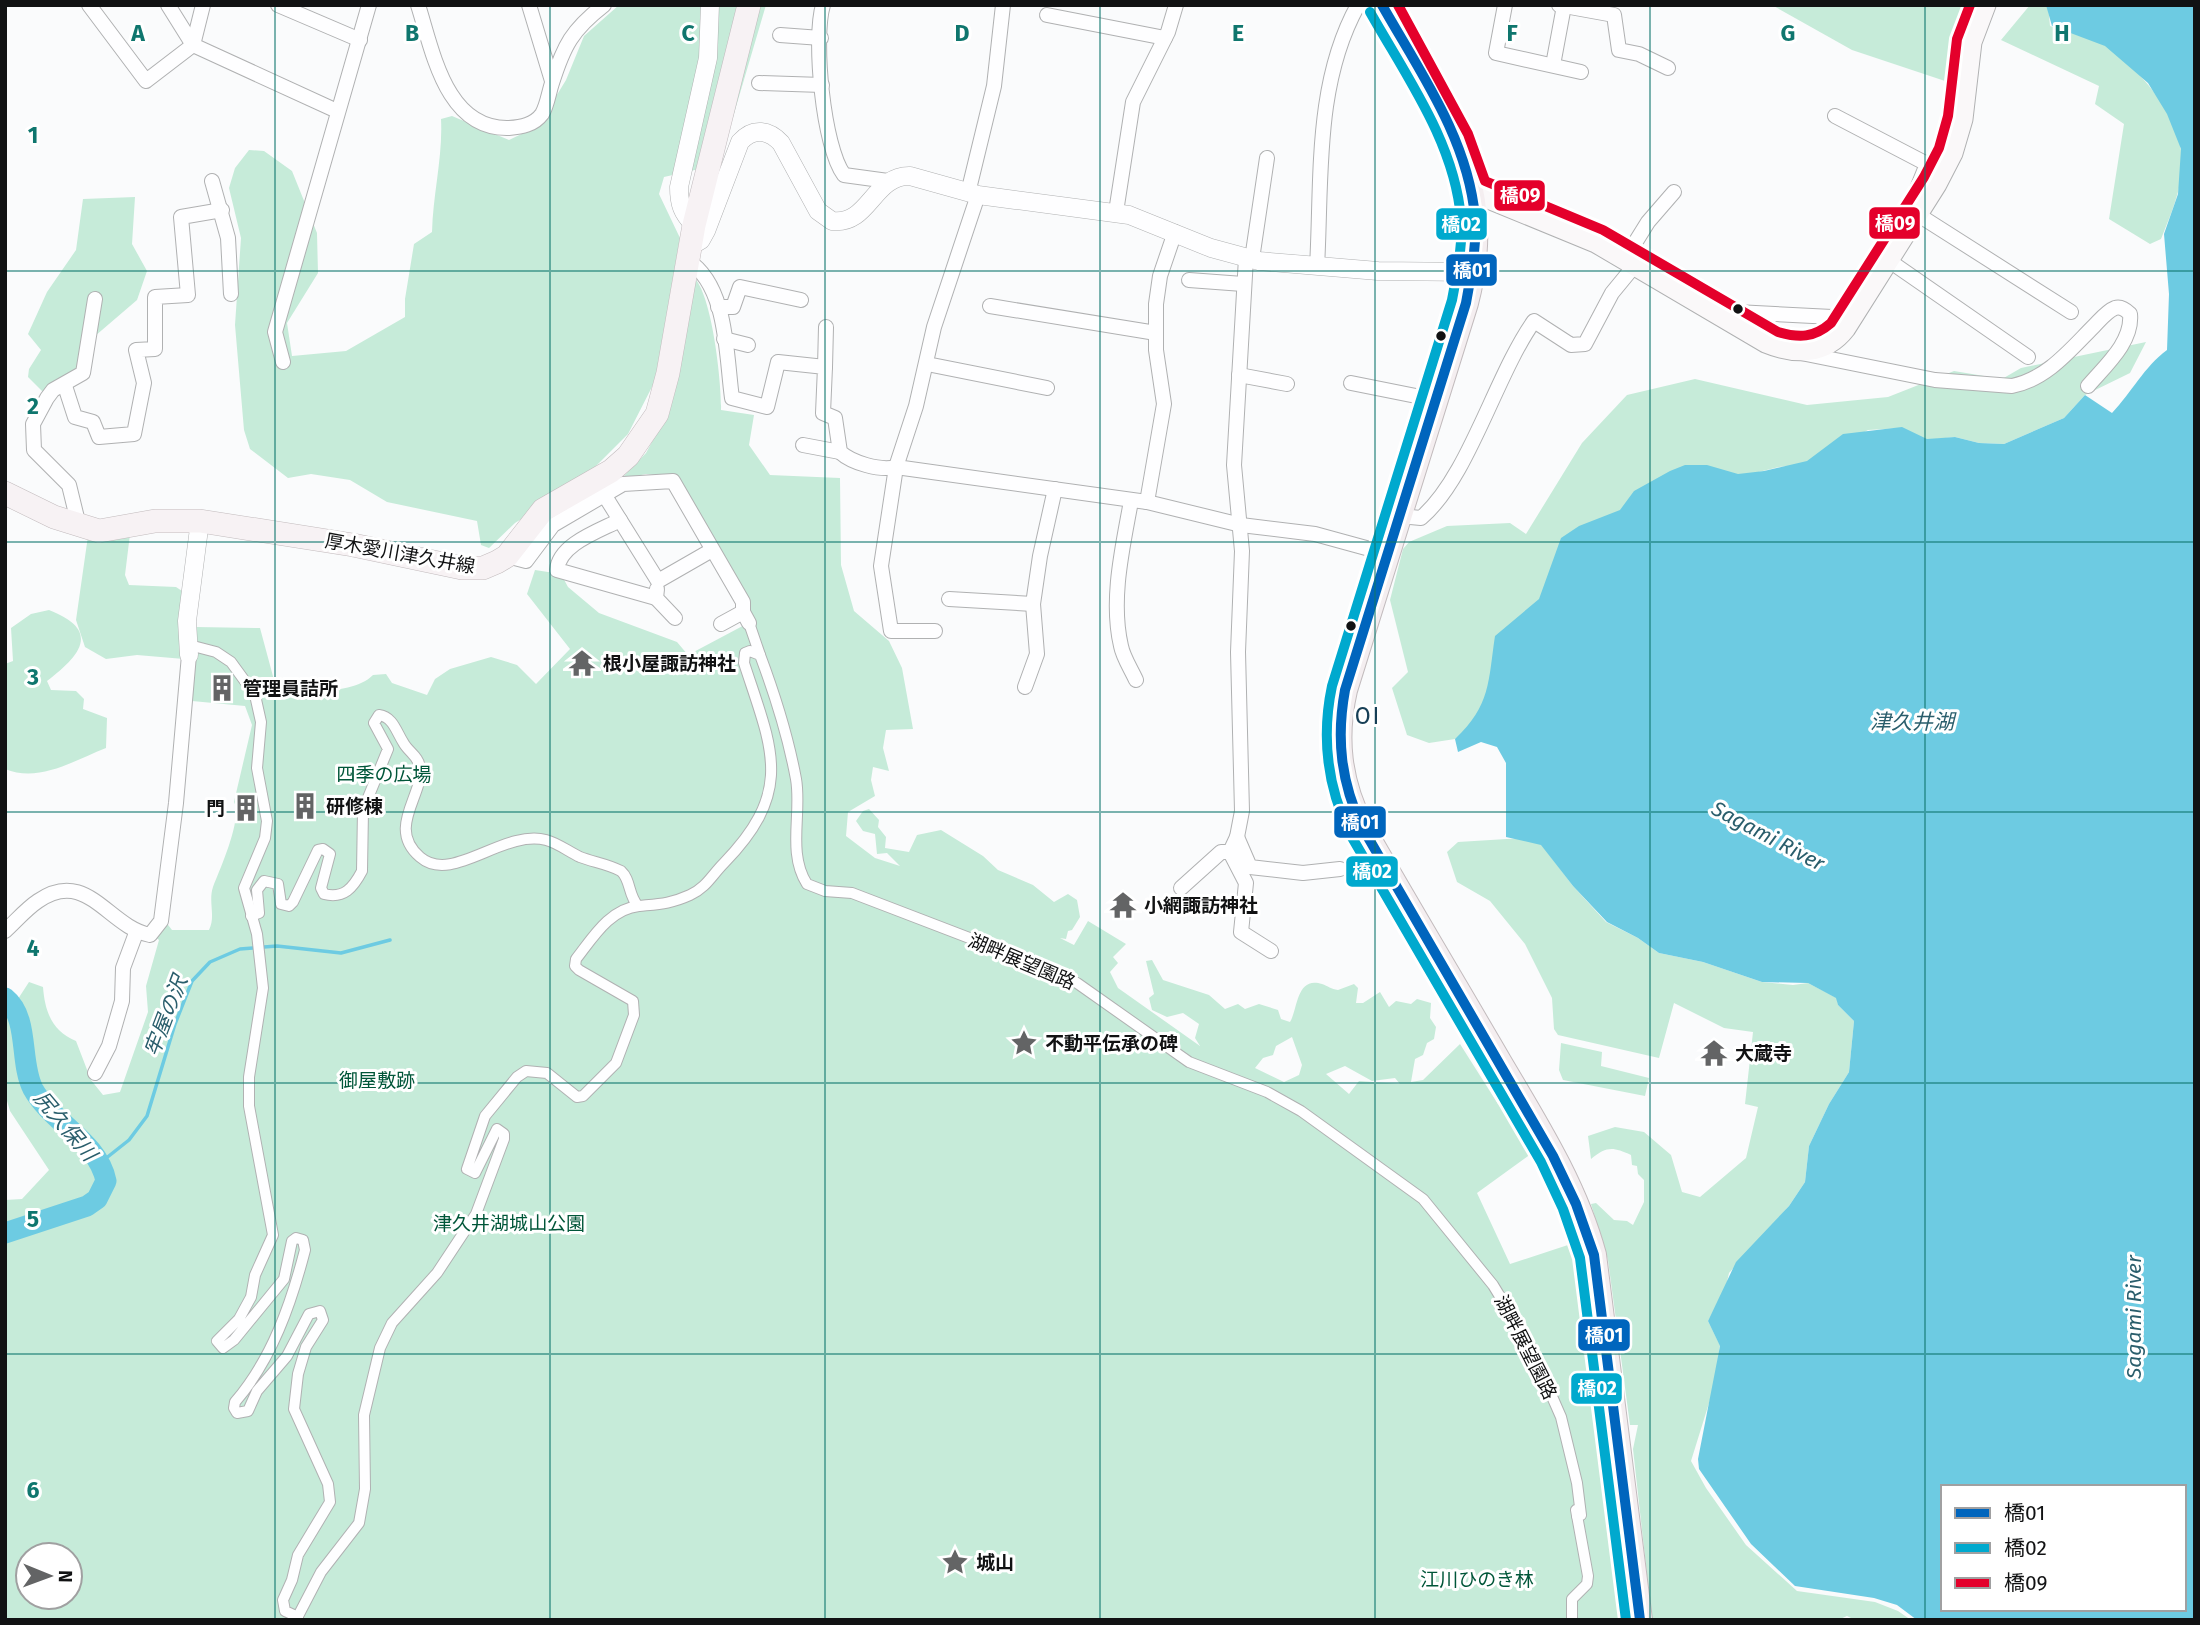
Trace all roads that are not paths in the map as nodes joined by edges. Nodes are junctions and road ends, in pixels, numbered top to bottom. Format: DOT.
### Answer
graph roads {
  1 [pos="89,5"];
  2 [pos="168,5"];
  3 [pos="203,5"];
  4 [pos="369,5"];
  5 [pos="418,5"];
  6 [pos="528,5"];
  7 [pos="604,5"];
  8 [pos="710,5"];
  9 [pos="749,5"];
  10 [pos="823,5"];
  11 [pos="1003,5"];
  12 [pos="1176,5"];
  13 [pos="1358,5"];
  14 [pos="1382,5"];
  15 [pos="1505,5"];
  16 [pos="1985,5"];
  17 [pos="280,6"];
  18 [pos="1568,6"];
  19 [pos="1047,15"];
  20 [pos="780,35"];
  21 [pos="821,38"];
  22 [pos="1165,38"];
  23 [pos="360,40"];
  24 [pos="193,45"];
  25 [pos="1553,65"];
  26 [pos="1668,68"];
  27 [pos="1581,72"];
  28 [pos="552,81"];
  29 [pos="759,83"];
  30 [pos="822,85"];
  31 [pos="337,111"];
  32 [pos="1835,116"];
  33 [pos="1267,158"];
  34 [pos="212,181"];
  35 [pos="888,181"];
  36 [pos="1474,192"];
  37 [pos="1674,192"];
  38 [pos="973,194"];
  39 [pos="222,210"];
  40 [pos="1116,212"];
  41 [pos="1917,214"];
  42 [pos="1175,232"];
  43 [pos="690,244"];
  44 [pos="1249,259"];
  45 [pos="1888,260"];
  46 [pos="1630,262"];
  47 [pos="1317,267"];
  48 [pos="1474,272"];
  49 [pos="1189,281"];
  50 [pos="1243,284"];
  51 [pos="231,294"];
  52 [pos="95,299"];
  53 [pos="801,300"];
  54 [pos="990,306"];
  55 [pos="718,307"];
  56 [pos="1711,311"];
  57 [pos="2071,312"];
  58 [pos="1852,318"];
  59 [pos="826,327"];
  60 [pos="1156,333"];
  61 [pos="723,339"];
  62 [pos="748,345"];
  63 [pos="1790,350"];
  64 [pos="2028,357"];
  65 [pos="283,362"];
  66 [pos="927,364"];
  67 [pos="825,367"];
  68 [pos="1239,375"];
  69 [pos="1351,383"];
  70 [pos="1287,384"];
  71 [pos="65,386"];
  72 [pos="2088,386"];
  73 [pos="1046,388"];
  74 [pos="1436,400"];
  75 [pos="803,445"];
  76 [pos="840,452"];
  77 [pos="896,467"];
  78 [pos="1055,489"];
  79 [pos="5,493"];
  80 [pos="605,496"];
  81 [pos="1131,501"];
  82 [pos="1147,502"];
  83 [pos="1400,516"];
  84 [pos="620,520"];
  85 [pos="200,521"];
  86 [pos="1241,525"];
  87 [pos="79,526"];
  88 [pos="712,550"];
  89 [pos="1388,554"];
  90 [pos="507,556"];
  91 [pos="659,581"];
  92 [pos="656,598"];
  93 [pos="949,599"];
  94 [pos="1033,604"];
  95 [pos="746,617"];
  96 [pos="675,618"];
  97 [pos="720,624"];
  98 [pos="934,631"];
  99 [pos="189,649"];
  100 [pos="759,652"];
  101 [pos="1136,680"];
  102 [pos="1025,687"];
  103 [pos="1237,837"];
  104 [pos="1230,852"];
  105 [pos="1340,869"];
  106 [pos="1181,888"];
  107 [pos="638,906"];
  108 [pos="251,916"];
  109 [pos="5,931"];
  110 [pos="136,933"];
  111 [pos="1271,951"];
  112 [pos="95,1073"];
  113 [pos="294,1617"];
  114 [pos="1572,1620"];
  115 [pos="1640,1620"];
  1 -- 24 [label="street"];
  2 -- 24 [label="street"];
  3 -- 24 [label="street"];
  4 -- 23 [label="street"];
  5 -- 28 [label="street"];
  6 -- 28 [label="street"];
  7 -- 28 [label="street"];
  8 -- 43 [label="street"];
  9 -- 43 [label="main road"];
  10 -- 21 [label="street"];
  11 -- 38 [label="street"];
  12 -- 22 [label="street"];
  13 -- 47 [label="street"];
  14 -- 36 [label="highway"];
  15 -- 25 [label="street"];
  16 -- 41 [label="main road"];
  17 -- 23 [label="street"];
  18 -- 25 [label="street"];
  18 -- 26 [label="street"];
  19 -- 22 [label="street"];
  20 -- 21 [label="street"];
  21 -- 30 [label="street"];
  22 -- 40 [label="street"];
  23 -- 31 [label="street"];
  24 -- 31 [label="street"];
  25 -- 27 [label="street"];
  29 -- 30 [label="street"];
  30 -- 35 [label="street"];
  31 -- 65 [label="street"];
  32 -- 41 [label="street"];
  33 -- 44 [label="street"];
  34 -- 39 [label="street"];
  35 -- 38 [label="street"];
  35 -- 43 [label="street"];
  36 -- 46 [label="main road"];
  36 -- 48 [label="highway"];
  37 -- 46 [label="street"];
  38 -- 40 [label="street"];
  38 -- 66 [label="street"];
  39 -- 51 [label="street"];
  39 -- 71 [label="street"];
  40 -- 42 [label="street"];
  41 -- 45 [label="main road"];
  41 -- 57 [label="street"];
  42 -- 44 [label="street"];
  42 -- 60 [label="street"];
  43 -- 55 [label="street"];
  43 -- 90 [label="main road"];
  44 -- 47 [label="street"];
  44 -- 50 [label="street"];
  45 -- 58 [label="main road"];
  45 -- 64 [label="street"];
  46 -- 56 [label="main road"];
  46 -- 83 [label="street"];
  47 -- 48 [label="street"];
  48 -- 74 [label="highway"];
  49 -- 50 [label="street"];
  50 -- 68 [label="street"];
  52 -- 71 [label="street"];
  53 -- 55 [label="street"];
  54 -- 60 [label="street"];
  55 -- 61 [label="street"];
  56 -- 58 [label="street"];
  56 -- 63 [label="main road"];
  58 -- 63 [label="main road"];
  59 -- 67 [label="street"];
  60 -- 82 [label="street"];
  61 -- 62 [label="street"];
  61 -- 67 [label="street"];
  63 -- 72 [label="street"];
  66 -- 73 [label="street"];
  66 -- 77 [label="street"];
  67 -- 76 [label="street"];
  68 -- 70 [label="street"];
  68 -- 86 [label="street"];
  69 -- 74 [label="street"];
  71 -- 87 [label="street"];
  74 -- 83 [label="highway"];
  75 -- 76 [label="street"];
  76 -- 77 [label="street"];
  77 -- 78 [label="street"];
  77 -- 98 [label="street"];
  78 -- 81 [label="street"];
  78 -- 94 [label="street"];
  79 -- 87 [label="main road, 厚木愛川津久井線"];
  80 -- 84 [label="street"];
  80 -- 88 [label="street"];
  80 -- 90 [label="street"];
  81 -- 82 [label="street"];
  81 -- 101 [label="street"];
  82 -- 86 [label="street"];
  83 -- 89 [label="highway"];
  84 -- 91 [label="street"];
  84 -- 92 [label="street"];
  85 -- 87 [label="main road, 厚木愛川津久井線"];
  85 -- 90 [label="main road, 厚木愛川津久井線"];
  85 -- 99 [label="street"];
  86 -- 89 [label="street"];
  86 -- 103 [label="street"];
  88 -- 91 [label="street"];
  88 -- 95 [label="street"];
  89 -- 115 [label="highway"];
  91 -- 92 [label="street"];
  92 -- 96 [label="street"];
  93 -- 94 [label="street"];
  94 -- 102 [label="street"];
  95 -- 97 [label="street"];
  95 -- 100 [label="street"];
  99 -- 108 [label="street"];
  99 -- 110 [label="street"];
  100 -- 107 [label="street"];
  100 -- 114 [label="street, 湖畔展望園路"];
  103 -- 104 [label="street"];
  103 -- 105 [label="street"];
  104 -- 106 [label="street"];
  104 -- 111 [label="street"];
  107 -- 108 [label="street"];
  107 -- 113 [label="street"];
  108 -- 113 [label="street"];
  109 -- 110 [label="street"];
  110 -- 112 [label="street"];
}
